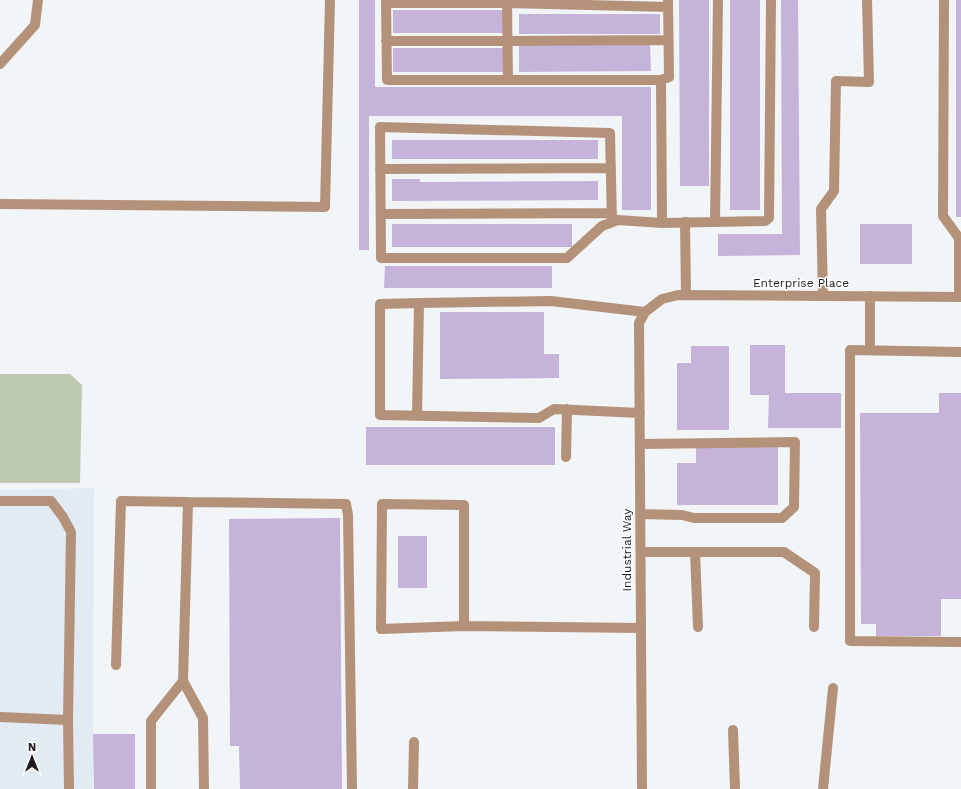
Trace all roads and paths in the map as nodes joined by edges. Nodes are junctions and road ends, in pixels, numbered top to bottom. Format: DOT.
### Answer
graph roads {
  1 [pos="38,0"];
  2 [pos="330,0"];
  3 [pos="718,0"];
  4 [pos="771,0"];
  5 [pos="867,0"];
  6 [pos="944,0"];
  7 [pos="386,2"];
  8 [pos="507,2"];
  9 [pos="668,4"];
  10 [pos="668,40"];
  11 [pos="386,41"];
  12 [pos="507,41"];
  13 [pos="0,64"];
  14 [pos="508,80"];
  15 [pos="661,80"];
  16 [pos="611,168"];
  17 [pos="380,169"];
  18 [pos="0,204"];
  19 [pos="381,214"];
  20 [pos="612,218"];
  21 [pos="685,222"];
  22 [pos="715,222"];
  23 [pos="662,223"];
  24 [pos="960,246"];
  25 [pos="686,295"];
  26 [pos="823,296"];
  27 [pos="870,296"];
  28 [pos="960,297"];
  29 [pos="419,304"];
  30 [pos="644,312"];
  31 [pos="870,350"];
  32 [pos="961,352"];
  33 [pos="567,409"];
  34 [pos="640,413"];
  35 [pos="417,416"];
  36 [pos="640,444"];
  37 [pos="566,457"];
  38 [pos="0,501"];
  39 [pos="188,502"];
  40 [pos="640,514"];
  41 [pos="640,552"];
  42 [pos="695,552"];
  43 [pos="464,626"];
  44 [pos="698,627"];
  45 [pos="814,627"];
  46 [pos="641,628"];
  47 [pos="961,642"];
  48 [pos="116,665"];
  49 [pos="183,681"];
  50 [pos="832,688"];
  51 [pos="0,717"];
  52 [pos="68,720"];
  53 [pos="733,730"];
  54 [pos="414,742"];
  55 [pos="69,789"];
  56 [pos="151,789"];
  57 [pos="204,789"];
  58 [pos="352,789"];
  59 [pos="413,789"];
  60 [pos="642,789"];
  61 [pos="735,789"];
  62 [pos="823,789"];
  1 -- 13 [label="street"];
  2 -- 18 [label="street"];
  3 -- 22 [label="street"];
  4 -- 22 [label="street"];
  5 -- 26 [label="street"];
  6 -- 24 [label="street"];
  7 -- 8 [label="street"];
  7 -- 11 [label="street"];
  8 -- 9 [label="street"];
  8 -- 12 [label="street"];
  9 -- 10 [label="street"];
  10 -- 12 [label="street"];
  10 -- 15 [label="street"];
  11 -- 12 [label="street"];
  11 -- 14 [label="street"];
  12 -- 14 [label="street"];
  14 -- 15 [label="street"];
  15 -- 23 [label="street"];
  16 -- 17 [label="street"];
  16 -- 17 [label="street"];
  16 -- 20 [label="street"];
  17 -- 19 [label="street"];
  19 -- 20 [label="street"];
  19 -- 20 [label="street"];
  20 -- 23 [label="street"];
  21 -- 22 [label="street"];
  21 -- 23 [label="street"];
  21 -- 25 [label="street"];
  24 -- 28 [label="street"];
  25 -- 26 [label="street, Enterprise Place"];
  25 -- 30 [label="street, Enterprise Place"];
  26 -- 27 [label="street, Enterprise Place"];
  27 -- 28 [label="street, Enterprise Place"];
  27 -- 31 [label="street"];
  29 -- 30 [label="street"];
  29 -- 35 [label="street"];
  29 -- 35 [label="street"];
  30 -- 34 [label="street, Industrial Way"];
  31 -- 32 [label="street"];
  31 -- 47 [label="street"];
  33 -- 34 [label="street"];
  33 -- 35 [label="street"];
  33 -- 37 [label="street"];
  34 -- 36 [label="street, Industrial Way"];
  36 -- 40 [label="street, Industrial Way"];
  36 -- 40 [label="street"];
  38 -- 52 [label="street"];
  39 -- 48 [label="street"];
  39 -- 49 [label="street"];
  39 -- 58 [label="street"];
  40 -- 41 [label="street, Industrial Way"];
  41 -- 42 [label="street"];
  41 -- 46 [label="street, Industrial Way"];
  42 -- 44 [label="street"];
  42 -- 45 [label="street"];
  43 -- 43 [label="street"];
  43 -- 46 [label="street"];
  46 -- 60 [label="street, Industrial Way"];
  49 -- 56 [label="street"];
  49 -- 57 [label="street"];
  50 -- 62 [label="street"];
  51 -- 52 [label="street"];
  52 -- 55 [label="street"];
  53 -- 61 [label="street"];
  54 -- 59 [label="street"];
}
